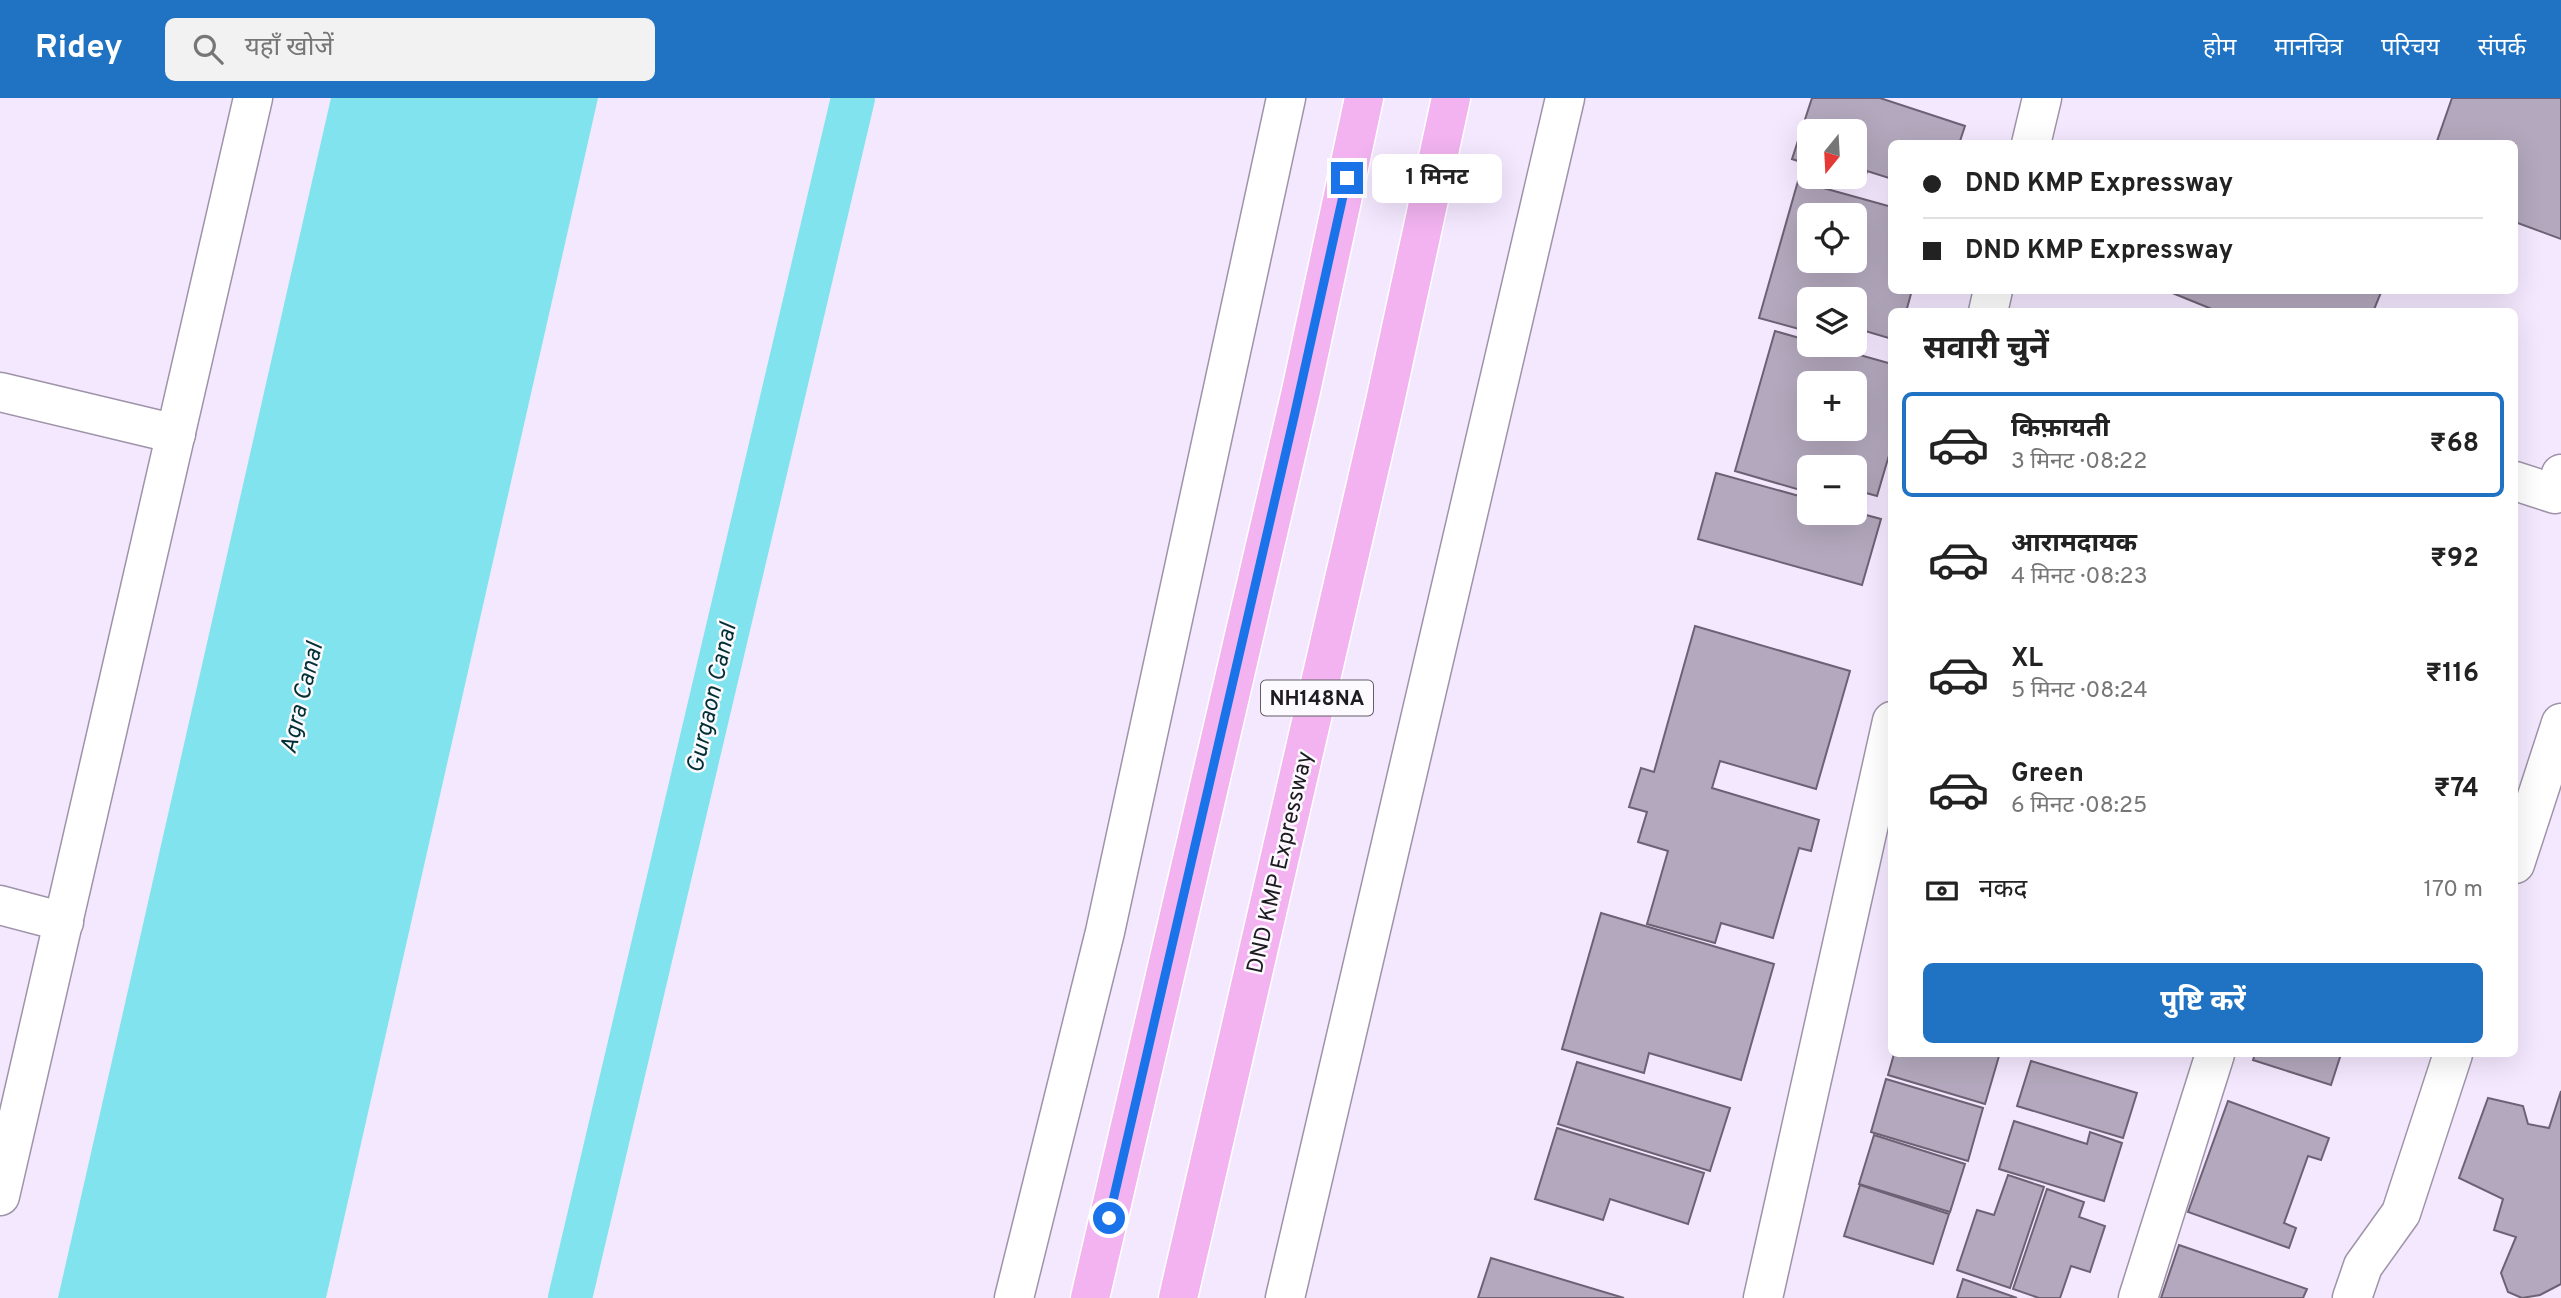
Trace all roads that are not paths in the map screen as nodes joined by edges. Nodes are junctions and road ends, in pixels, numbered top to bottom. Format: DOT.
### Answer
graph roads {
  1 [pos="253,98"];
  2 [pos="1286,98"];
  3 [pos="1364,98"];
  4 [pos="1451,98"];
  5 [pos="1565,98"];
  6 [pos="2042,98"];
  7 [pos="2032,140"];
  8 [pos="0,392"];
  9 [pos="176,434"];
  10 [pos="2561,474"];
  11 [pos="2518,482"];
  12 [pos="2561,723"];
  13 [pos="1888,739"];
  14 [pos="2518,855"];
  15 [pos="0,905"];
  16 [pos="64,922"];
  17 [pos="2215,1057"];
  18 [pos="2452,1057"];
  19 [pos="0,1196"];
  20 [pos="1014,1298"];
  21 [pos="1090,1298"];
  22 [pos="1178,1298"];
  23 [pos="1285,1298"];
  24 [pos="1763,1298"];
  25 [pos="2138,1298"];
  26 [pos="2352,1298"];
  1 -- 9 [label="street"];
  2 -- 20 [label="street"];
  3 -- 21 [label="highway, NH148NA"];
  4 -- 22 [label="highway, DND KMP Expressway / NH148NA"];
  5 -- 23 [label="street"];
  6 -- 7 [label="street"];
  8 -- 9 [label="street"];
  9 -- 16 [label="street"];
  10 -- 11 [label="street"];
  12 -- 14 [label="street"];
  13 -- 24 [label="street"];
  15 -- 16 [label="street"];
  16 -- 19 [label="street"];
  17 -- 25 [label="street"];
  18 -- 26 [label="street"];
}
